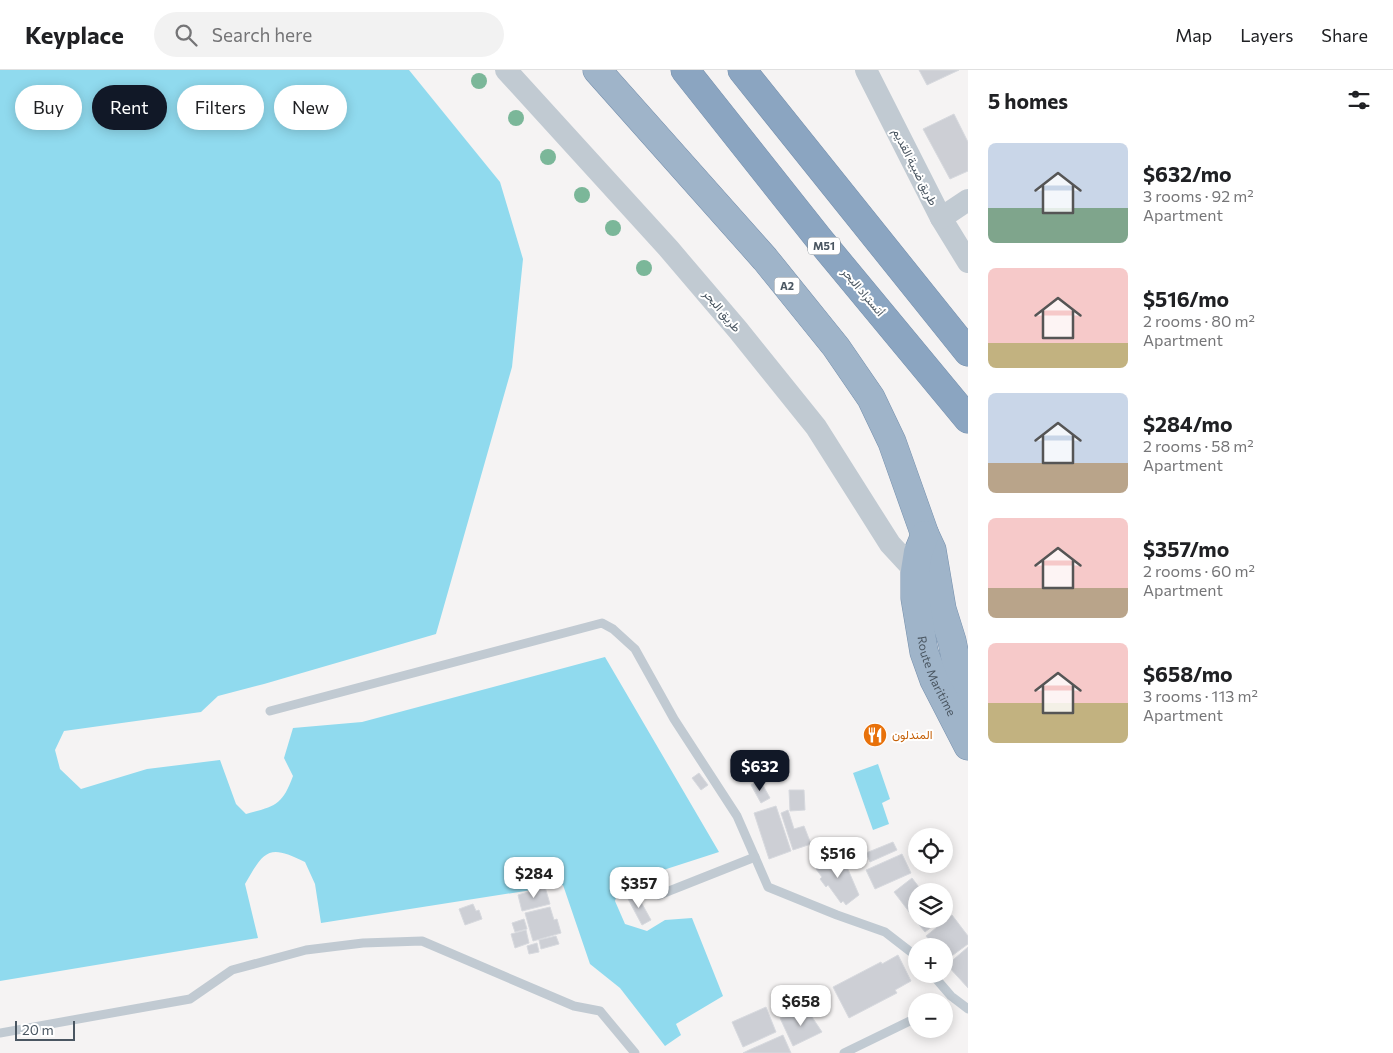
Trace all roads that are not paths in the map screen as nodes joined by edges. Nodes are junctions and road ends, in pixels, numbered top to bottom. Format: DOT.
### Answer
graph roads {
  1 [pos="506,70"];
  2 [pos="597,70"];
  3 [pos="685,70"];
  4 [pos="742,70"];
  5 [pos="866,70"];
  6 [pos="968,200"];
  7 [pos="941,218"];
  8 [pos="968,262"];
  9 [pos="968,352"];
  10 [pos="968,419"];
  11 [pos="925,573"];
  12 [pos="952,641"];
  13 [pos="924,652"];
  14 [pos="270,711"];
  15 [pos="956,721"];
  16 [pos="968,746"];
  17 [pos="754,857"];
  18 [pos="659,895"];
  19 [pos="908,950"];
  20 [pos="940,983"];
  21 [pos="949,993"];
  22 [pos="953,997"];
  23 [pos="968,1009"];
  24 [pos="908,1022"];
  25 [pos="0,1032"];
  26 [pos="635,1053"];
  27 [pos="844,1053"];
  1 -- 11 [label="street, طريق البحر"];
  2 -- 11 [label="highway, A2"];
  3 -- 10 [label="highway, أتستراد البحر / M51"];
  4 -- 9 [label="highway"];
  5 -- 7 [label="street, طريق ضبية القديم"];
  6 -- 7 [label="street"];
  7 -- 8 [label="street, طريق ضبية القديم"];
  11 -- 12 [label="highway, Route Maritime / A2"];
  11 -- 13 [label="highway, Route Maritime / A2"];
  12 -- 13 [label="highway"];
  12 -- 15 [label="highway, Route Maritime / A2"];
  13 -- 15 [label="highway, Route Maritime / A2"];
  14 -- 17 [label="lane"];
  15 -- 16 [label="highway, A2"];
  17 -- 18 [label="lane"];
  17 -- 19 [label="lane"];
  20 -- 21 [label="lane"];
  22 -- 23 [label="lane"];
  24 -- 27 [label="lane"];
  25 -- 26 [label="lane"];
}
